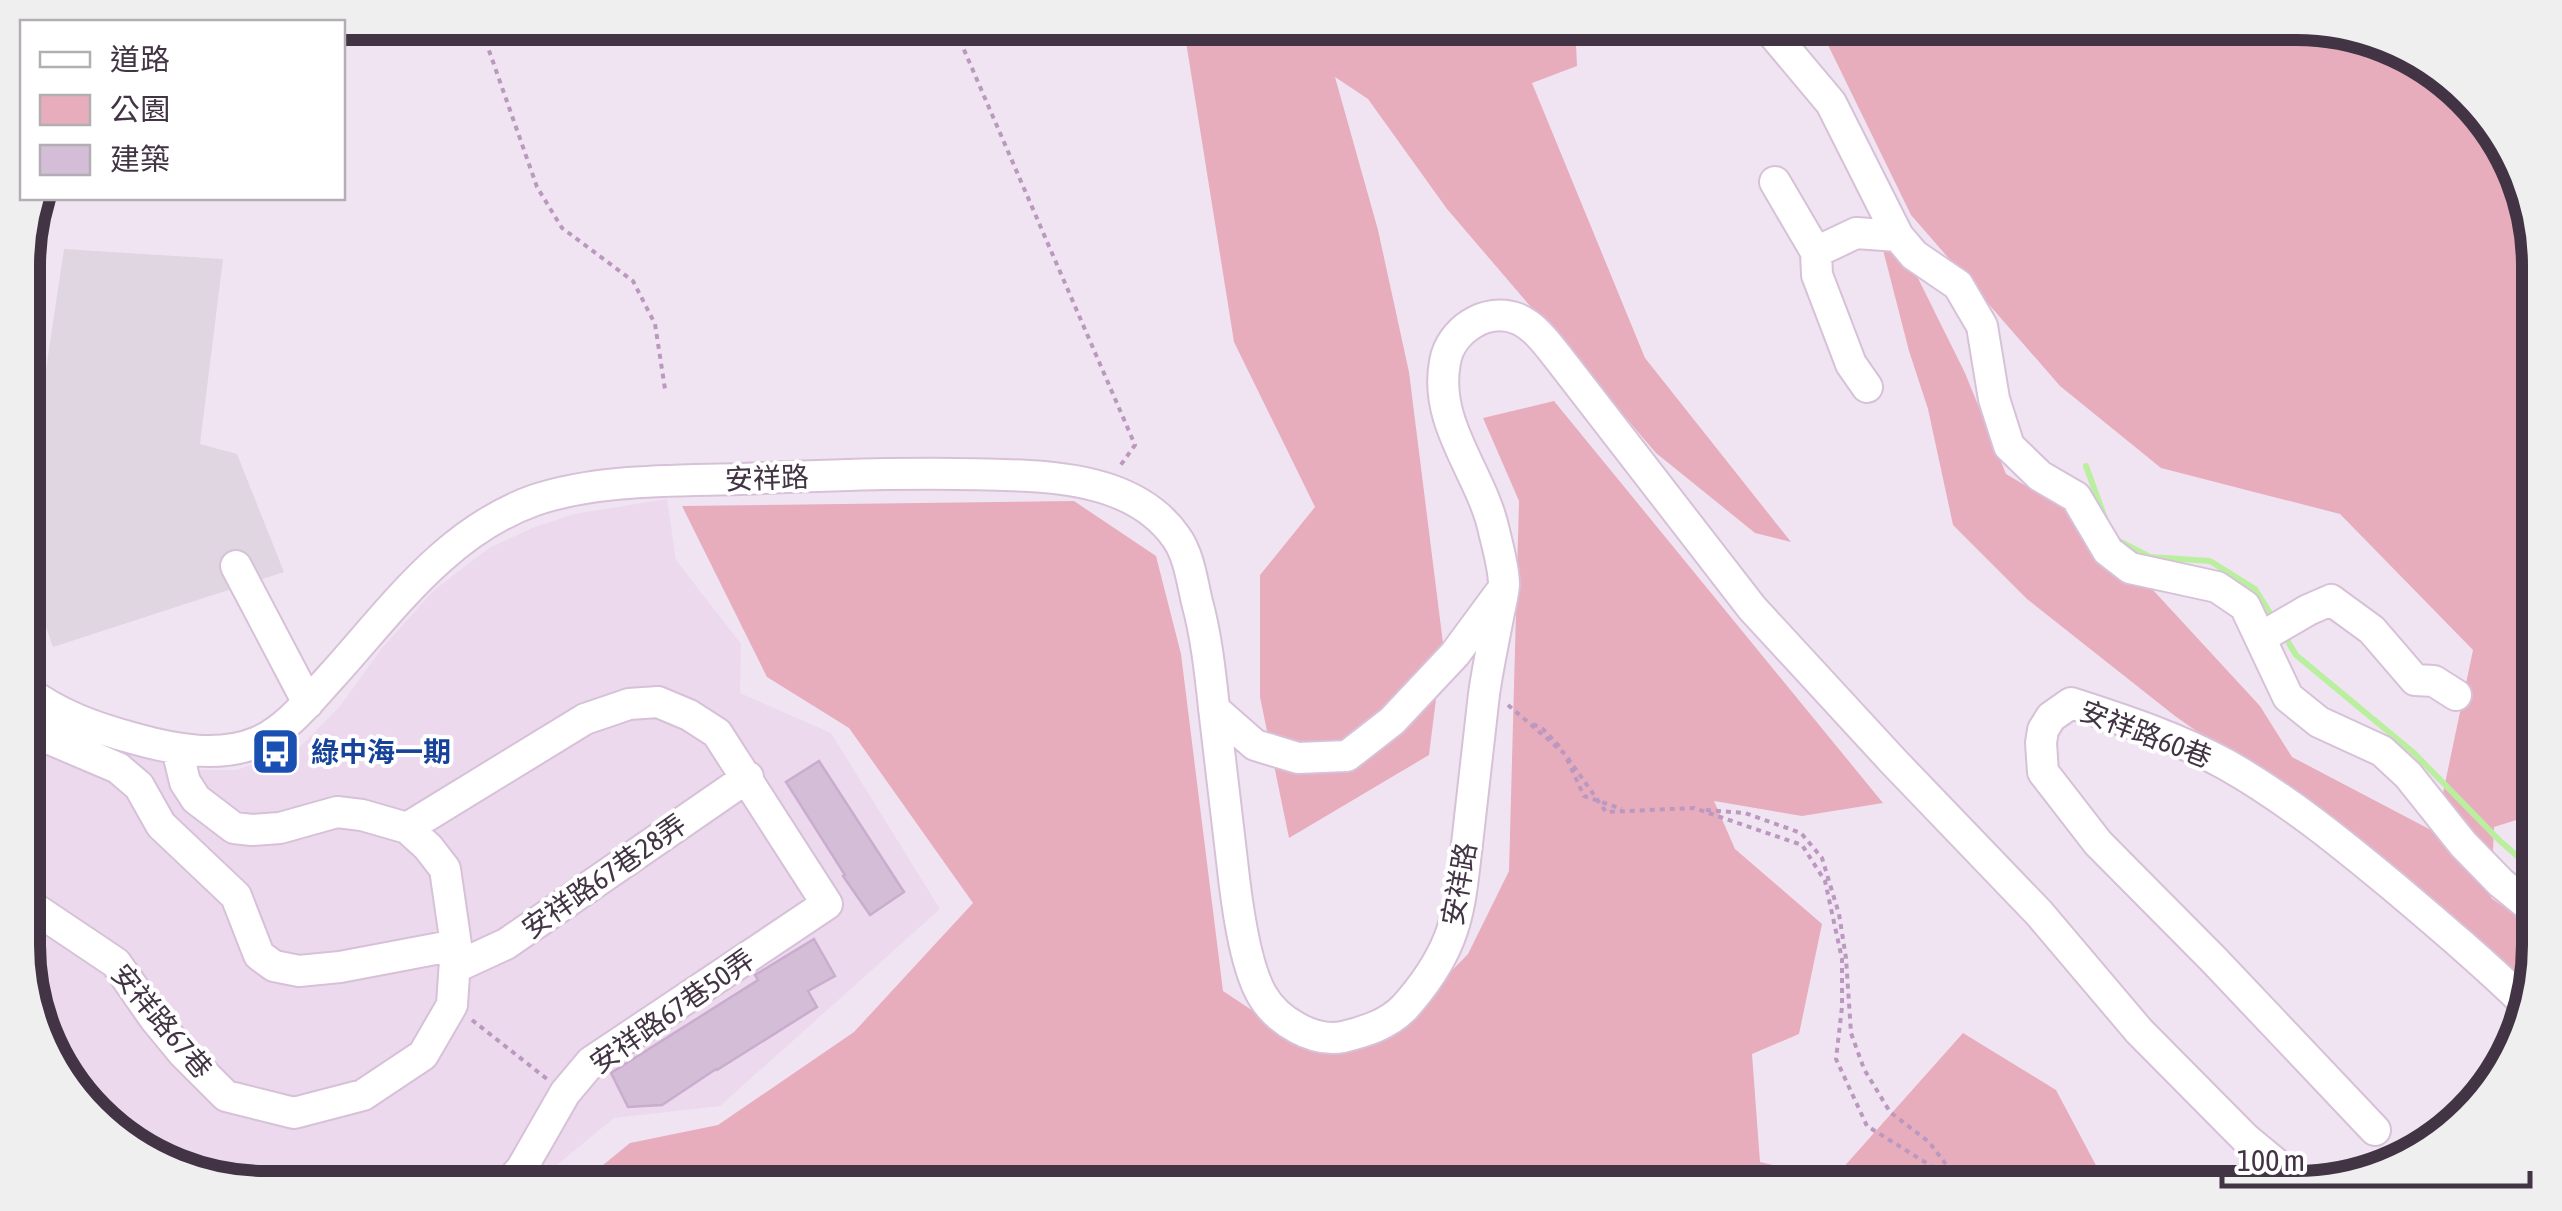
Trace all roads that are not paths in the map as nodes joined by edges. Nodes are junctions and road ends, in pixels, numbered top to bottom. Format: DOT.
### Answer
graph roads {
  1 [pos="1778,40"];
  2 [pos="1775,182"];
  3 [pos="1898,236"];
  4 [pos="1816,252"];
  5 [pos="1867,387"];
  6 [pos="236,566"];
  7 [pos="1504,586"];
  8 [pos="2260,638"];
  9 [pos="2456,694"];
  10 [pos="40,701"];
  11 [pos="308,702"];
  12 [pos="1214,709"];
  13 [pos="40,735"];
  14 [pos="177,748"];
  15 [pos="748,777"];
  16 [pos="407,828"];
  17 [pos="2522,900"];
  18 [pos="40,912"];
  19 [pos="456,956"];
  20 [pos="2516,995"];
  21 [pos="2376,1130"];
  22 [pos="519,1171"];
  23 [pos="2285,1171"];
  1 -- 3 [label="street"];
  2 -- 4 [label="street"];
  3 -- 4 [label="street"];
  3 -- 8 [label="street"];
  4 -- 5 [label="street"];
  6 -- 11 [label="street"];
  7 -- 12 [label="street"];
  7 -- 12 [label="street, 安祥路"];
  7 -- 23 [label="street, 安祥路"];
  8 -- 9 [label="street"];
  8 -- 17 [label="street"];
  10 -- 14 [label="street, 安祥路"];
  11 -- 12 [label="street, 安祥路"];
  11 -- 14 [label="street, 安祥路"];
  13 -- 19 [label="street, 安祥路67巷28弄"];
  14 -- 16 [label="street"];
  15 -- 16 [label="street"];
  15 -- 19 [label="street, 安祥路67巷28弄"];
  15 -- 22 [label="street, 安祥路67巷50弄"];
  16 -- 19 [label="street, 安祥路67巷"];
  18 -- 19 [label="street, 安祥路67巷"];
  20 -- 21 [label="street, 安祥路60巷"];
}
